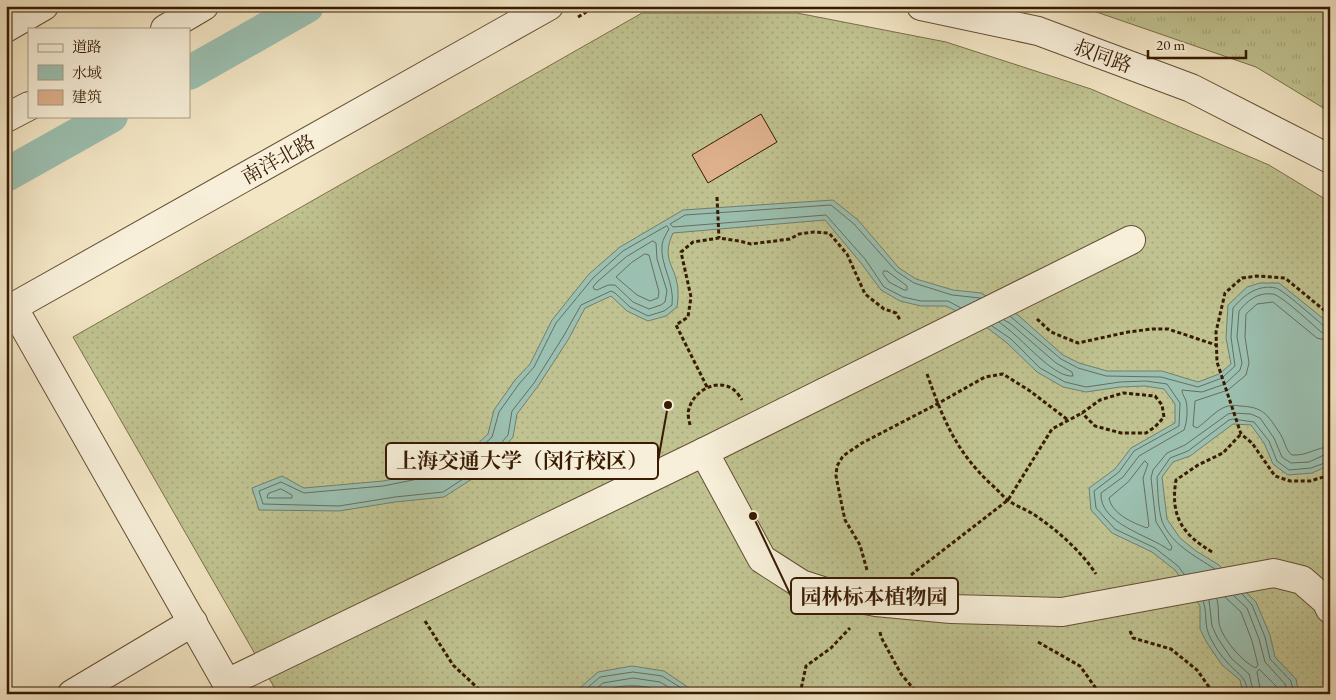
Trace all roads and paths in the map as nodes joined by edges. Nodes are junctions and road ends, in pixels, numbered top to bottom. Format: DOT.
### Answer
graph roads {
  1 [pos="44,6"];
  2 [pos="204,6"];
  3 [pos="549,6"];
  4 [pos="921,6"];
  5 [pos="6,28"];
  6 [pos="166,28"];
  7 [pos="28,107"];
  8 [pos="6,118"];
  9 [pos="1330,159"];
  10 [pos="717,197"];
  11 [pos="719,238"];
  12 [pos="1131,240"];
  13 [pos="1012,299"];
  14 [pos="10,309"];
  15 [pos="1330,315"];
  16 [pos="916,346"];
  17 [pos="1216,346"];
  18 [pos="707,387"];
  19 [pos="938,404"];
  20 [pos="1082,413"];
  21 [pos="1068,420"];
  22 [pos="756,426"];
  23 [pos="1241,434"];
  24 [pos="704,452"];
  25 [pos="1330,475"];
  26 [pos="1008,500"];
  27 [pos="1243,579"];
  28 [pos="400,598"];
  29 [pos="876,602"];
  30 [pos="1114,603"];
  31 [pos="1330,609"];
  32 [pos="1020,611"];
  33 [pos="193,622"];
  34 [pos="230,688"];
  35 [pos="72,694"];
  36 [pos="484,694"];
  37 [pos="800,694"];
  38 [pos="918,694"];
  39 [pos="1100,694"];
  40 [pos="1214,694"];
  1 -- 5 [label="street"];
  2 -- 6 [label="street"];
  3 -- 14 [label="street, 南洋北路"];
  4 -- 9 [label="street, 叔同路"];
  7 -- 8 [label="street"];
  10 -- 11 [label="path"];
  11 -- 16 [label="path"];
  11 -- 18 [label="path"];
  12 -- 13 [label="street"];
  13 -- 16 [label="street"];
  13 -- 17 [label="path"];
  14 -- 33 [label="street"];
  15 -- 17 [label="path"];
  16 -- 19 [label="path"];
  16 -- 22 [label="street"];
  17 -- 23 [label="path"];
  18 -- 22 [label="path"];
  18 -- 24 [label="path"];
  19 -- 21 [label="path"];
  19 -- 26 [label="path"];
  19 -- 29 [label="path"];
  20 -- 20 [label="path"];
  20 -- 21 [label="path"];
  21 -- 26 [label="path"];
  22 -- 24 [label="street"];
  23 -- 25 [label="path"];
  23 -- 27 [label="path"];
  24 -- 28 [label="street"];
  24 -- 29 [label="street"];
  26 -- 29 [label="path"];
  26 -- 30 [label="path"];
  27 -- 30 [label="street"];
  27 -- 31 [label="street"];
  28 -- 34 [label="street"];
  28 -- 36 [label="path"];
  29 -- 32 [label="street"];
  29 -- 37 [label="path"];
  29 -- 38 [label="path"];
  30 -- 32 [label="street"];
  30 -- 40 [label="path"];
  32 -- 39 [label="path"];
  33 -- 34 [label="street"];
  33 -- 35 [label="street"];
}
